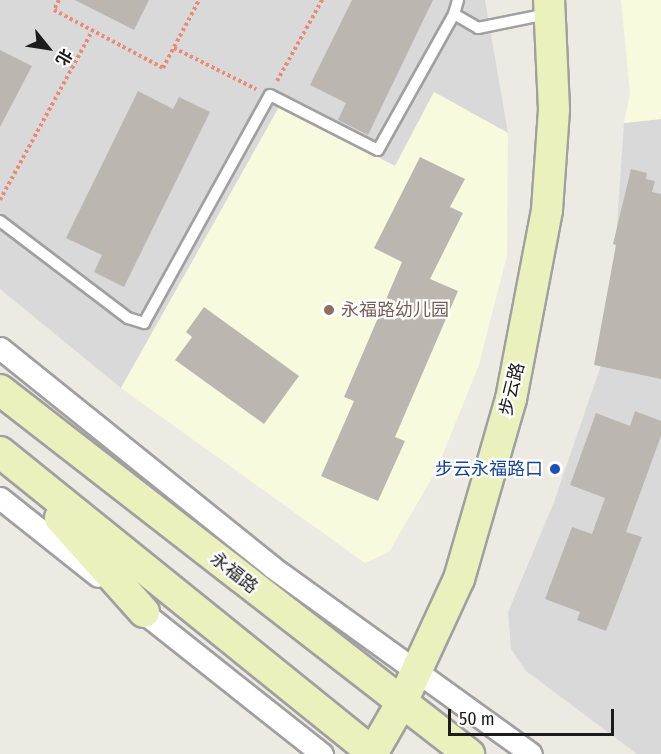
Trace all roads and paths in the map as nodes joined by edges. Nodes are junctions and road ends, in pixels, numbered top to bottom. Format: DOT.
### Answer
graph roads {
  1 [pos="59,0"];
  2 [pos="199,0"];
  3 [pos="322,0"];
  4 [pos="458,0"];
  5 [pos="550,7"];
  6 [pos="454,14"];
  7 [pos="92,31"];
  8 [pos="174,48"];
  9 [pos="270,95"];
  10 [pos="0,200"];
  11 [pos="0,221"];
  12 [pos="0,348"];
  13 [pos="0,390"];
  14 [pos="3,455"];
  15 [pos="0,498"];
  16 [pos="141,500"];
  17 [pos="110,539"];
  18 [pos="144,612"];
  19 [pos="417,671"];
  20 [pos="403,699"];
  21 [pos="322,754"];
  22 [pos="373,754"];
  23 [pos="469,754"];
  24 [pos="531,754"];
  1 -- 7 [label="path"];
  2 -- 8 [label="path"];
  3 -- 9 [label="path"];
  4 -- 6 [label="lane"];
  5 -- 6 [label="lane"];
  5 -- 19 [label="main road, 步云路"];
  6 -- 9 [label="lane"];
  7 -- 8 [label="path"];
  7 -- 10 [label="path"];
  8 -- 9 [label="path"];
  9 -- 11 [label="lane"];
  12 -- 19 [label="street"];
  13 -- 16 [label="main road, 永福路"];
  14 -- 17 [label="main road"];
  14 -- 18 [label="main road"];
  15 -- 18 [label="street"];
  16 -- 17 [label="main road"];
  16 -- 20 [label="main road, 永福路"];
  17 -- 22 [label="main road"];
  18 -- 21 [label="street"];
  19 -- 20 [label="main road, 步云路"];
  19 -- 24 [label="street"];
  20 -- 22 [label="main road, 步云路"];
  20 -- 23 [label="main road, 永福路"];
}
